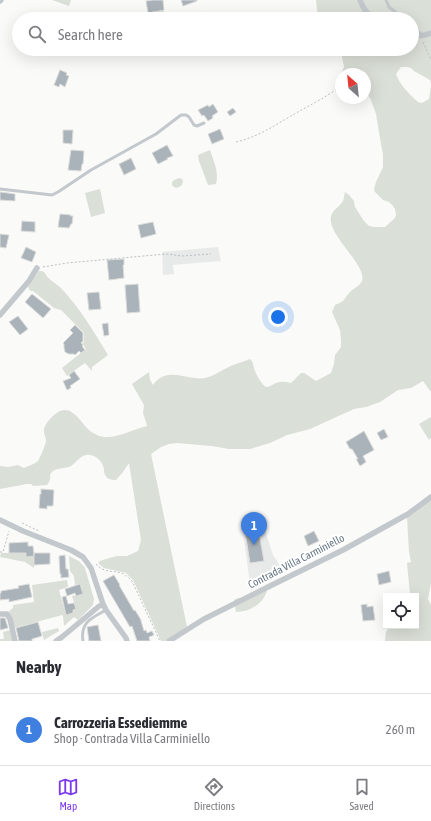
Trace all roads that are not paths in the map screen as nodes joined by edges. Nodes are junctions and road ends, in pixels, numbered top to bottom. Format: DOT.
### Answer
graph roads {
  1 [pos="360,0"];
  2 [pos="386,0"];
  3 [pos="366,12"];
  4 [pos="395,12"];
  5 [pos="419,31"];
  6 [pos="431,32"];
  7 [pos="419,36"];
  8 [pos="423,36"];
  9 [pos="204,123"];
  10 [pos="0,189"];
  11 [pos="40,268"];
  12 [pos="0,315"];
  13 [pos="431,497"];
  14 [pos="0,520"];
  15 [pos="103,604"];
  16 [pos="106,610"];
  17 [pos="0,614"];
  18 [pos="15,641"];
  19 [pos="56,641"];
  20 [pos="83,641"];
  21 [pos="127,641"];
  22 [pos="169,641"];
  1 -- 3 [label="street"];
  2 -- 4 [label="lane"];
  5 -- 8 [label="lane"];
  6 -- 8 [label="street"];
  7 -- 8 [label="street"];
  9 -- 10 [label="lane"];
  11 -- 12 [label="street"];
  13 -- 22 [label="street, Contrada Villa Carminiello"];
  14 -- 15 [label="street"];
  15 -- 16 [label="street"];
  15 -- 19 [label="street"];
  16 -- 20 [label="lane"];
  16 -- 21 [label="street"];
  17 -- 18 [label="street"];
}
